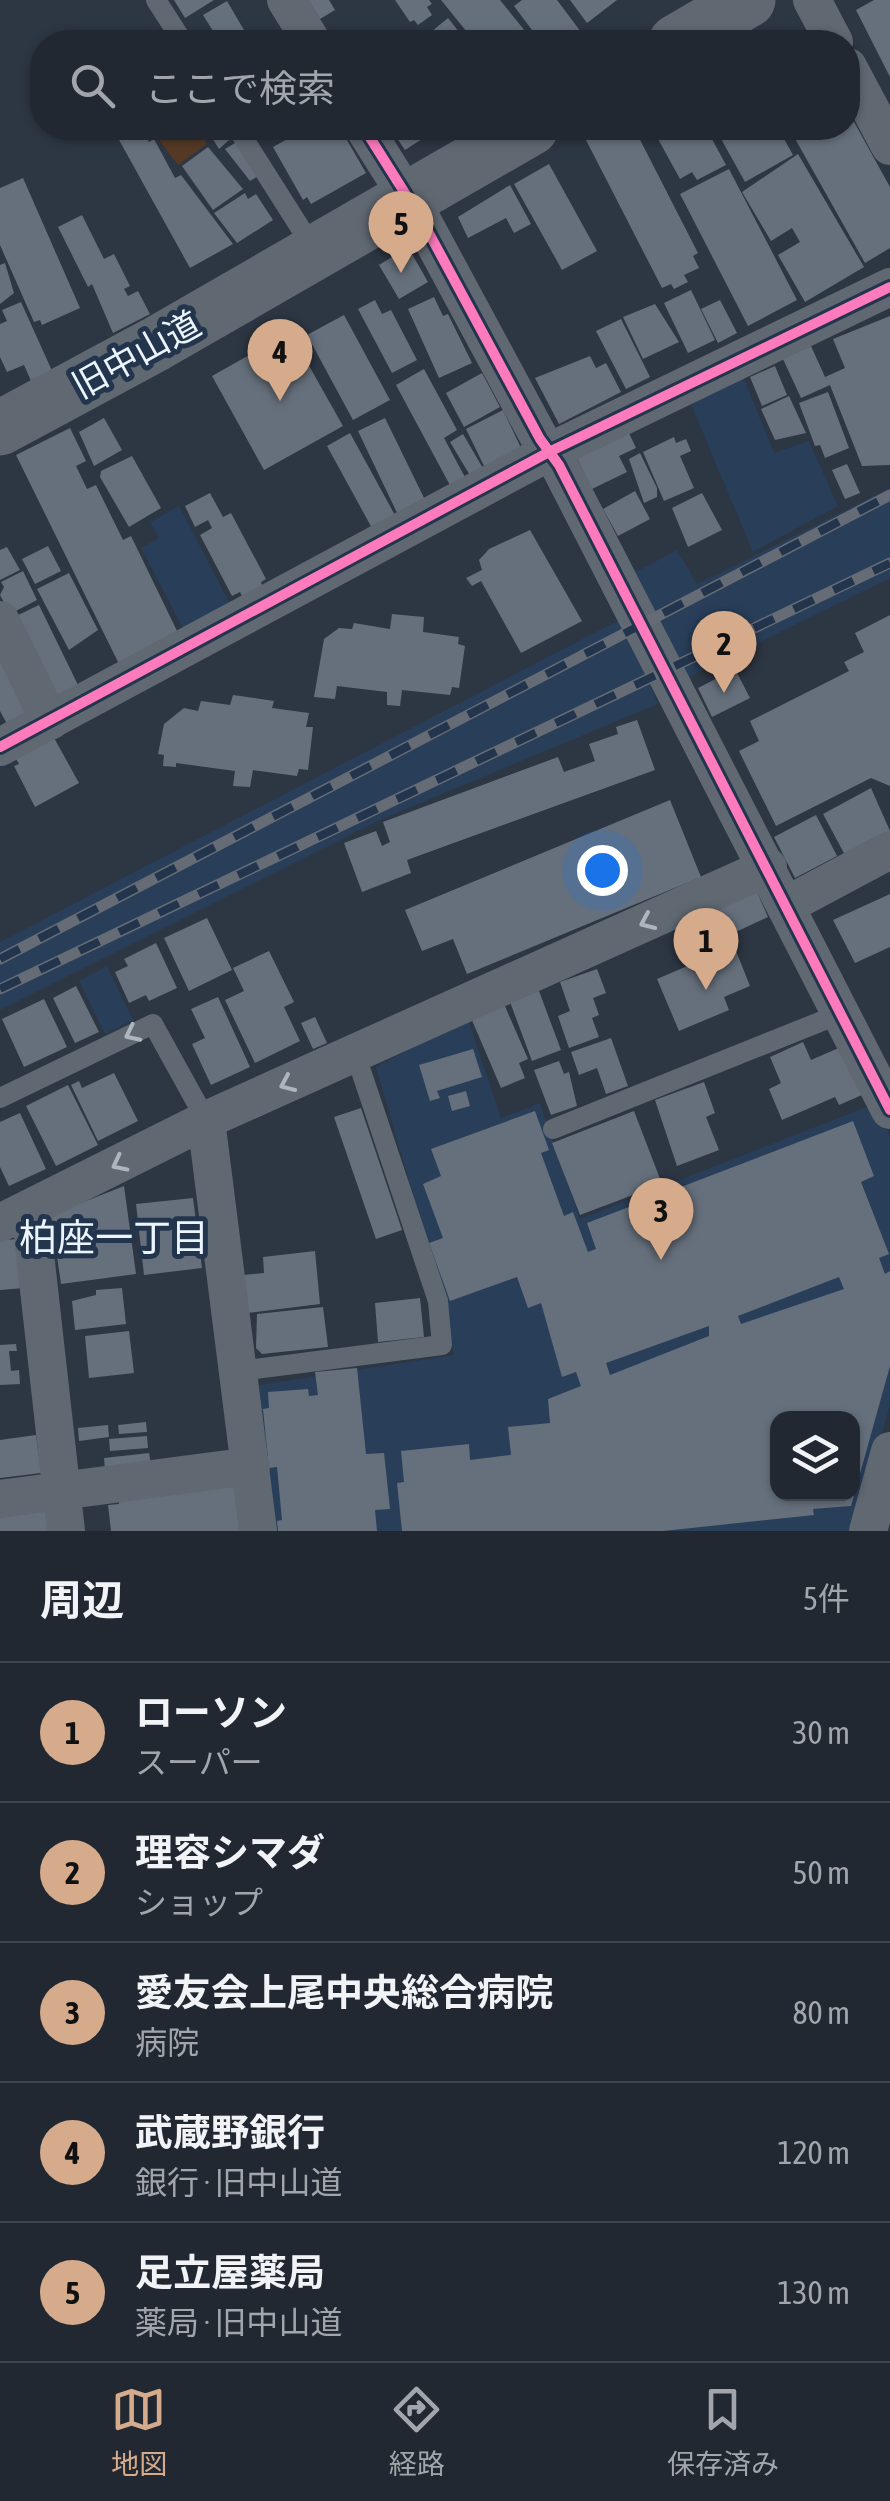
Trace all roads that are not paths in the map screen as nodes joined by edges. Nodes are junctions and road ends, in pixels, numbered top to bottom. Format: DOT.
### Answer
graph roads {
  1 [pos="156,0"];
  2 [pos="286,0"];
  3 [pos="748,0"];
  4 [pos="812,0"];
  5 [pos="175,30"];
  6 [pos="305,30"];
  7 [pos="697,30"];
  8 [pos="828,30"];
  9 [pos="860,90"];
  10 [pos="245,140"];
  11 [pos="372,140"];
  12 [pos="511,140"];
  13 [pos="889,144"];
  14 [pos="410,199"];
  15 [pos="301,229"];
  16 [pos="890,288"];
  17 [pos="0,428"];
  18 [pos="549,452"];
  19 [pos="0,620"];
  20 [pos="50,721"];
  21 [pos="0,747"];
  22 [pos="890,850"];
  23 [pos="768,867"];
  24 [pos="788,906"];
  25 [pos="842,1013"];
  26 [pos="355,1053"];
  27 [pos="0,1098"];
  28 [pos="890,1110"];
  29 [pos="206,1120"];
  30 [pos="552,1129"];
  31 [pos="15,1216"];
  32 [pos="240,1372"];
  33 [pos="890,1452"];
  34 [pos="251,1466"];
  35 [pos="62,1492"];
  36 [pos="0,1499"];
  37 [pos="66,1531"];
  38 [pos="258,1531"];
  39 [pos="868,1531"];
  1 -- 5 [label="lane"];
  2 -- 6 [label="street"];
  3 -- 7 [label="main road"];
  4 -- 8 [label="street"];
  9 -- 13 [label="street"];
  10 -- 15 [label="lane"];
  11 -- 14 [label="street"];
  12 -- 14 [label="main road, 旧中山道"];
  14 -- 17 [label="main road, 旧中山道"];
  14 -- 18 [label="street"];
  16 -- 18 [label="street"];
  18 -- 20 [label="street"];
  18 -- 23 [label="street"];
  19 -- 20 [label="street"];
  20 -- 21 [label="street"];
  22 -- 24 [label="street"];
  23 -- 24 [label="street"];
  23 -- 26 [label="street, one-way"];
  24 -- 25 [label="street"];
  25 -- 28 [label="street"];
  25 -- 30 [label="lane"];
  26 -- 29 [label="street, one-way"];
  26 -- 32 [label="lane"];
  29 -- 27 [label="lane, one-way"];
  29 -- 31 [label="street, one-way"];
  29 -- 32 [label="street"];
  31 -- 35 [label="street"];
  32 -- 34 [label="street"];
  33 -- 39 [label="street"];
  34 -- 35 [label="street"];
  34 -- 38 [label="street"];
  35 -- 36 [label="street"];
  35 -- 37 [label="street"];
}
